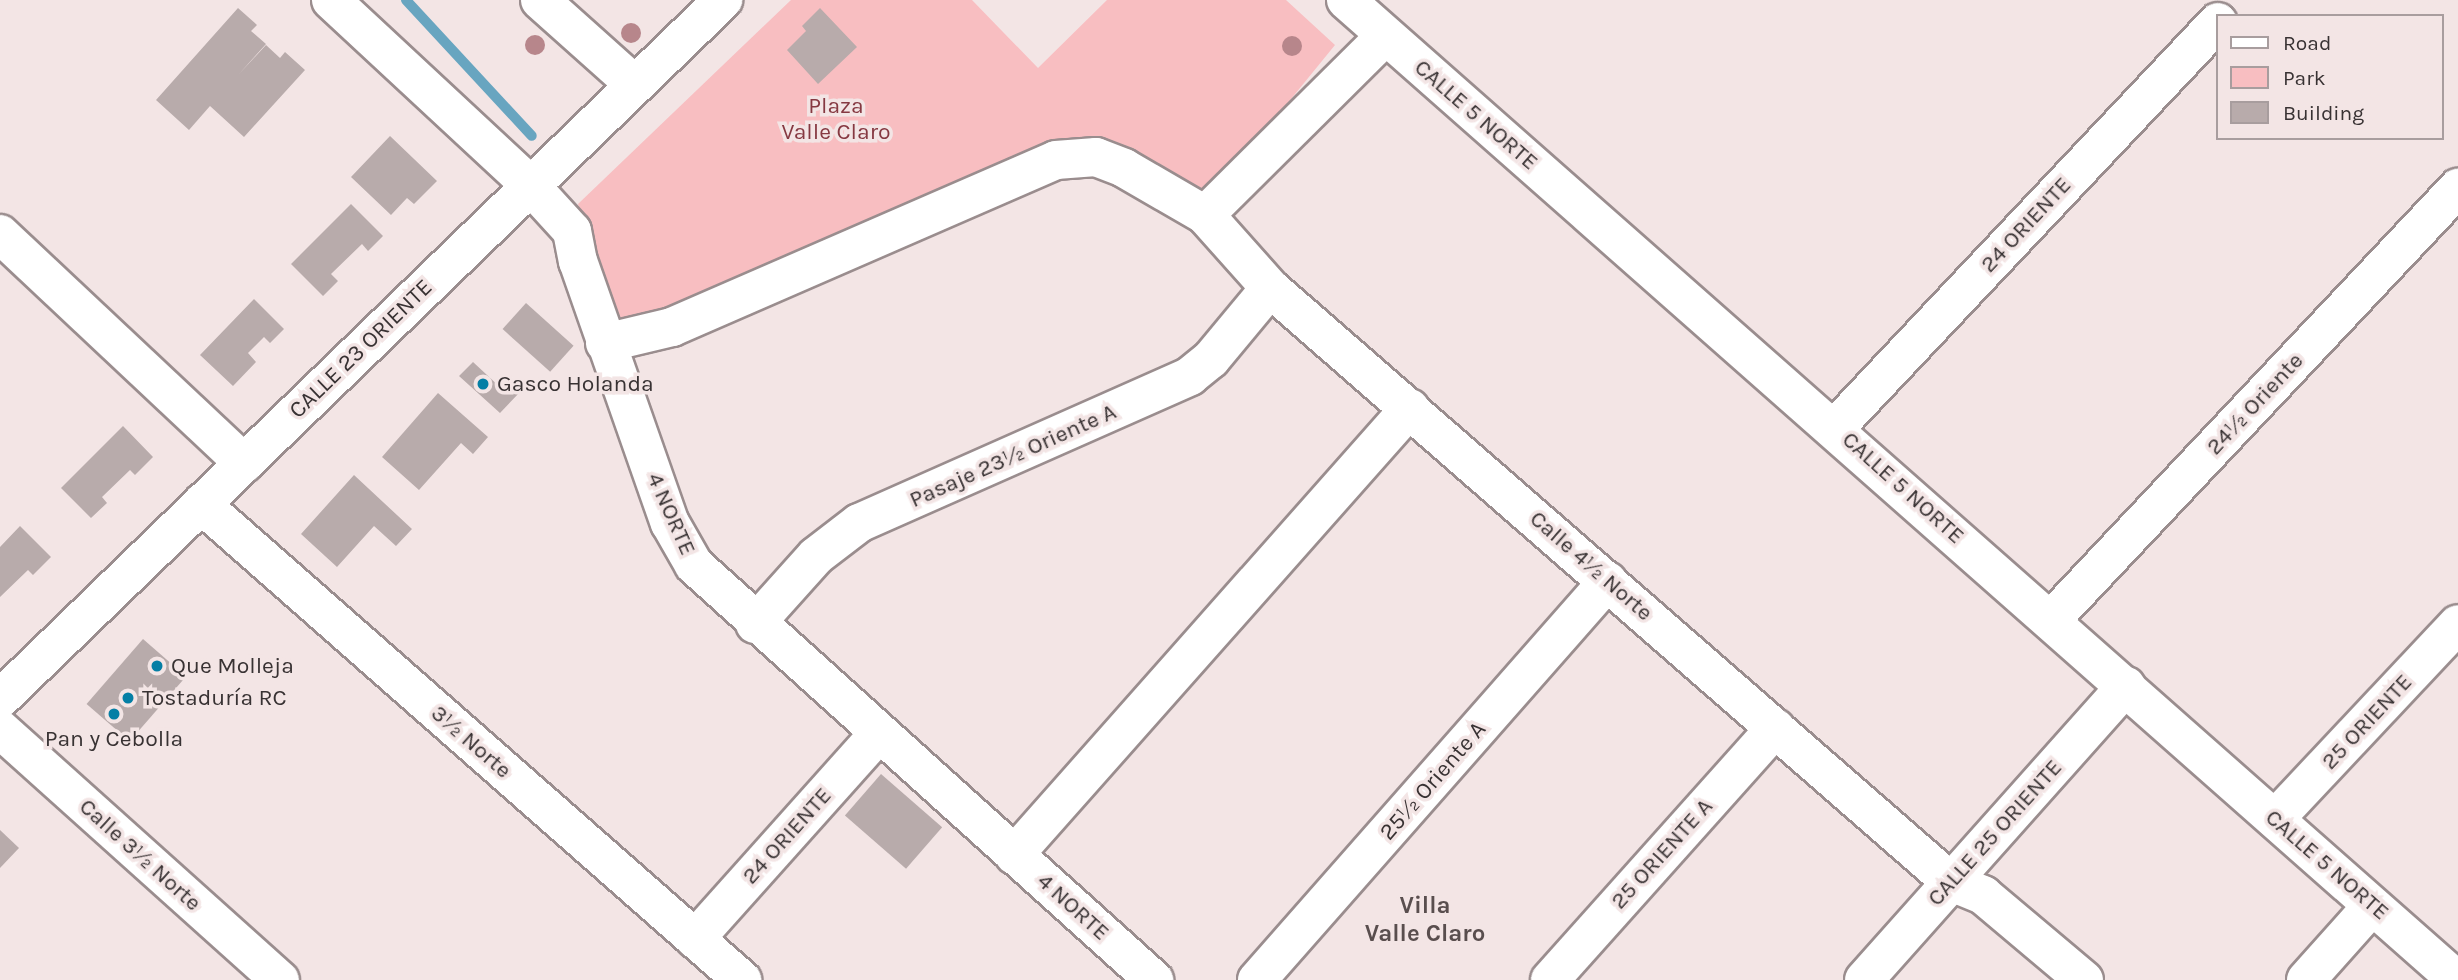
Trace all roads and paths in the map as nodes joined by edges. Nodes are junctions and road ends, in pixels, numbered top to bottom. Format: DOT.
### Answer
graph roads {
  1 [pos="331,0"];
  2 [pos="540,0"];
  3 [pos="723,0"];
  4 [pos="1346,0"];
  5 [pos="2239,0"];
  6 [pos="2226,14"];
  7 [pos="2216,24"];
  8 [pos="1385,36"];
  9 [pos="635,85"];
  10 [pos="535,180"];
  11 [pos="2458,188"];
  12 [pos="1205,215"];
  13 [pos="0,234"];
  14 [pos="1270,288"];
  15 [pos="605,343"];
  16 [pos="1410,408"];
  17 [pos="1835,428"];
  18 [pos="244,463"];
  19 [pos="201,504"];
  20 [pos="1608,581"];
  21 [pos="2052,620"];
  22 [pos="755,624"];
  23 [pos="2458,624"];
  24 [pos="2126,686"];
  25 [pos="0,699"];
  26 [pos="1775,728"];
  27 [pos="0,729"];
  28 [pos="878,734"];
  29 [pos="2275,819"];
  30 [pos="1014,855"];
  31 [pos="1951,882"];
  32 [pos="2372,906"];
  33 [pos="695,939"];
  34 [pos="2442,975"];
  35 [pos="280,980"];
  36 [pos="742,980"];
  37 [pos="1154,980"];
  38 [pos="1257,980"];
  39 [pos="1550,980"];
  40 [pos="1864,980"];
  41 [pos="2084,980"];
  42 [pos="2306,980"];
  1 -- 10 [label="street, 4 NORTE"];
  2 -- 9 [label="street"];
  3 -- 9 [label="street, CALLE 23 ORIENTE"];
  4 -- 8 [label="street, CALLE 5 NORTE"];
  5 -- 6 [label="street"];
  7 -- 17 [label="street, 24 ORIENTE"];
  8 -- 12 [label="street"];
  8 -- 17 [label="street, CALLE 5 NORTE"];
  9 -- 10 [label="street, CALLE 23 ORIENTE"];
  10 -- 15 [label="street, 4 NORTE"];
  10 -- 18 [label="street, CALLE 23 ORIENTE"];
  11 -- 21 [label="street, 24½ Oriente"];
  12 -- 14 [label="street, Calle 4½ Norte"];
  12 -- 15 [label="street, Calle 4½ Norte"];
  13 -- 18 [label="street"];
  14 -- 16 [label="street, Calle 4½ Norte"];
  14 -- 22 [label="street, Pasaje 23½ Oriente A"];
  15 -- 22 [label="street, 4 NORTE"];
  16 -- 20 [label="street, Calle 4½ Norte"];
  16 -- 30 [label="street"];
  17 -- 21 [label="street, CALLE 5 NORTE"];
  18 -- 19 [label="street, CALLE 23 ORIENTE"];
  19 -- 25 [label="street, CALLE 23 ORIENTE"];
  19 -- 33 [label="street, 3½ Norte"];
  20 -- 26 [label="street, Calle 4½ Norte"];
  20 -- 38 [label="street, 25½ Oriente A"];
  21 -- 24 [label="street, CALLE 5 NORTE"];
  22 -- 28 [label="street, 4 NORTE"];
  23 -- 29 [label="street, 25 ORIENTE"];
  24 -- 29 [label="street, CALLE 5 NORTE"];
  24 -- 31 [label="street, CALLE 25 ORIENTE"];
  26 -- 31 [label="street, Calle 4½ Norte"];
  26 -- 39 [label="street, 25 ORIENTE A"];
  27 -- 35 [label="street, Calle 3½ Norte"];
  28 -- 30 [label="street, 4 NORTE"];
  28 -- 33 [label="street, 24 ORIENTE"];
  29 -- 32 [label="street, CALLE 5 NORTE"];
  30 -- 37 [label="street, 4 NORTE"];
  31 -- 40 [label="street, CALLE 25 ORIENTE"];
  31 -- 41 [label="street, Calle 4½ Norte"];
  32 -- 34 [label="street, CALLE 5 NORTE"];
  32 -- 42 [label="street"];
  33 -- 36 [label="street, 3½ Norte"];
}
